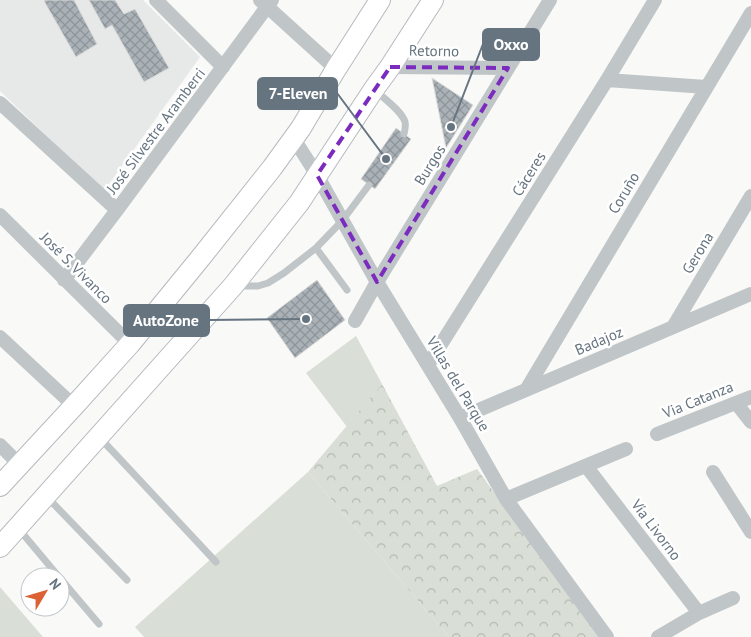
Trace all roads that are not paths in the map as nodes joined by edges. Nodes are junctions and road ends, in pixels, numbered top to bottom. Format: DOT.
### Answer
graph roads {
  1 [pos="156,0"];
  2 [pos="380,0"];
  3 [pos="433,0"];
  4 [pos="550,0"];
  5 [pos="655,0"];
  6 [pos="266,2"];
  7 [pos="751,13"];
  8 [pos="223,67"];
  9 [pos="390,67"];
  10 [pos="508,68"];
  11 [pos="336,69"];
  12 [pos="607,80"];
  13 [pos="706,87"];
  14 [pos="374,89"];
  15 [pos="0,103"];
  16 [pos="404,134"];
  17 [pos="294,138"];
  18 [pos="317,174"];
  19 [pos="369,185"];
  20 [pos="751,196"];
  21 [pos="117,210"];
  22 [pos="0,215"];
  23 [pos="342,221"];
  24 [pos="316,248"];
  25 [pos="64,280"];
  26 [pos="377,282"];
  27 [pos="233,286"];
  28 [pos="347,290"];
  29 [pos="751,294"];
  30 [pos="355,321"];
  31 [pos="673,327"];
  32 [pos="0,337"];
  33 [pos="130,344"];
  34 [pos="428,365"];
  35 [pos="526,390"];
  36 [pos="751,397"];
  37 [pos="736,403"];
  38 [pos="74,406"];
  39 [pos="460,418"];
  40 [pos="751,422"];
  41 [pos="657,434"];
  42 [pos="98,437"];
  43 [pos="0,445"];
  44 [pos="626,448"];
  45 [pos="20,465"];
  46 [pos="586,466"];
  47 [pos="714,472"];
  48 [pos="0,486"];
  49 [pos="46,496"];
  50 [pos="506,499"];
  51 [pos="17,528"];
  52 [pos="751,532"];
  53 [pos="0,547"];
  54 [pos="216,562"];
  55 [pos="51,567"];
  56 [pos="127,580"];
  57 [pos="70,589"];
  58 [pos="733,598"];
  59 [pos="699,613"];
  60 [pos="99,624"];
  61 [pos="606,637"];
  62 [pos="658,637"];
  1 -- 8 [label="street"];
  2 -- 11 [label="main road"];
  3 -- 9 [label="main road"];
  4 -- 10 [label="street, Burgos"];
  5 -- 12 [label="street, Cáceres"];
  6 -- 8 [label="street, José Silvestre Aramberri"];
  6 -- 11 [label="street"];
  7 -- 13 [label="street, Coruño"];
  8 -- 21 [label="street, José Silvestre Aramberri"];
  9 -- 10 [label="street, Retorno"];
  9 -- 14 [label="main road"];
  10 -- 26 [label="street, Burgos"];
  11 -- 17 [label="main road"];
  12 -- 13 [label="street"];
  12 -- 34 [label="street, Cáceres"];
  13 -- 35 [label="street, Coruño"];
  14 -- 16 [label="lane"];
  14 -- 18 [label="main road"];
  15 -- 21 [label="street"];
  17 -- 18 [label="street, Villas del Parque"];
  17 -- 33 [label="main road"];
  18 -- 23 [label="street, Villas del Parque"];
  18 -- 27 [label="main road"];
  19 -- 23 [label="lane"];
  20 -- 31 [label="street, Gerona"];
  21 -- 25 [label="street, José Silvestre Aramberri"];
  22 -- 25 [label="street, José S. Vivanco"];
  23 -- 24 [label="lane"];
  23 -- 26 [label="street, Villas del Parque"];
  24 -- 27 [label="lane"];
  24 -- 28 [label="lane"];
  25 -- 33 [label="street, José S. Vivanco"];
  26 -- 30 [label="street, Burgos"];
  26 -- 34 [label="street, Villas del Parque"];
  27 -- 42 [label="main road"];
  29 -- 31 [label="street, Badajoz"];
  31 -- 35 [label="street, Badajoz"];
  32 -- 38 [label="street"];
  33 -- 38 [label="main road"];
  34 -- 39 [label="street, Villas del Parque"];
  35 -- 39 [label="street, Badajoz"];
  36 -- 37 [label="street, Via Catanza"];
  37 -- 40 [label="street"];
  37 -- 41 [label="street, Via Catanza"];
  38 -- 45 [label="main road"];
  39 -- 50 [label="street, Villas del Parque"];
  42 -- 49 [label="main road"];
  42 -- 54 [label="lane"];
  43 -- 45 [label="street"];
  44 -- 46 [label="street"];
  45 -- 48 [label="main road"];
  46 -- 50 [label="street"];
  46 -- 59 [label="street, Vía Livorno"];
  47 -- 52 [label="street"];
  49 -- 51 [label="main road"];
  49 -- 56 [label="lane"];
  50 -- 61 [label="street, Villas del Parque"];
  51 -- 53 [label="main road"];
  51 -- 55 [label="lane"];
  57 -- 60 [label="lane"];
  58 -- 59 [label="street"];
  59 -- 62 [label="street"];
}
